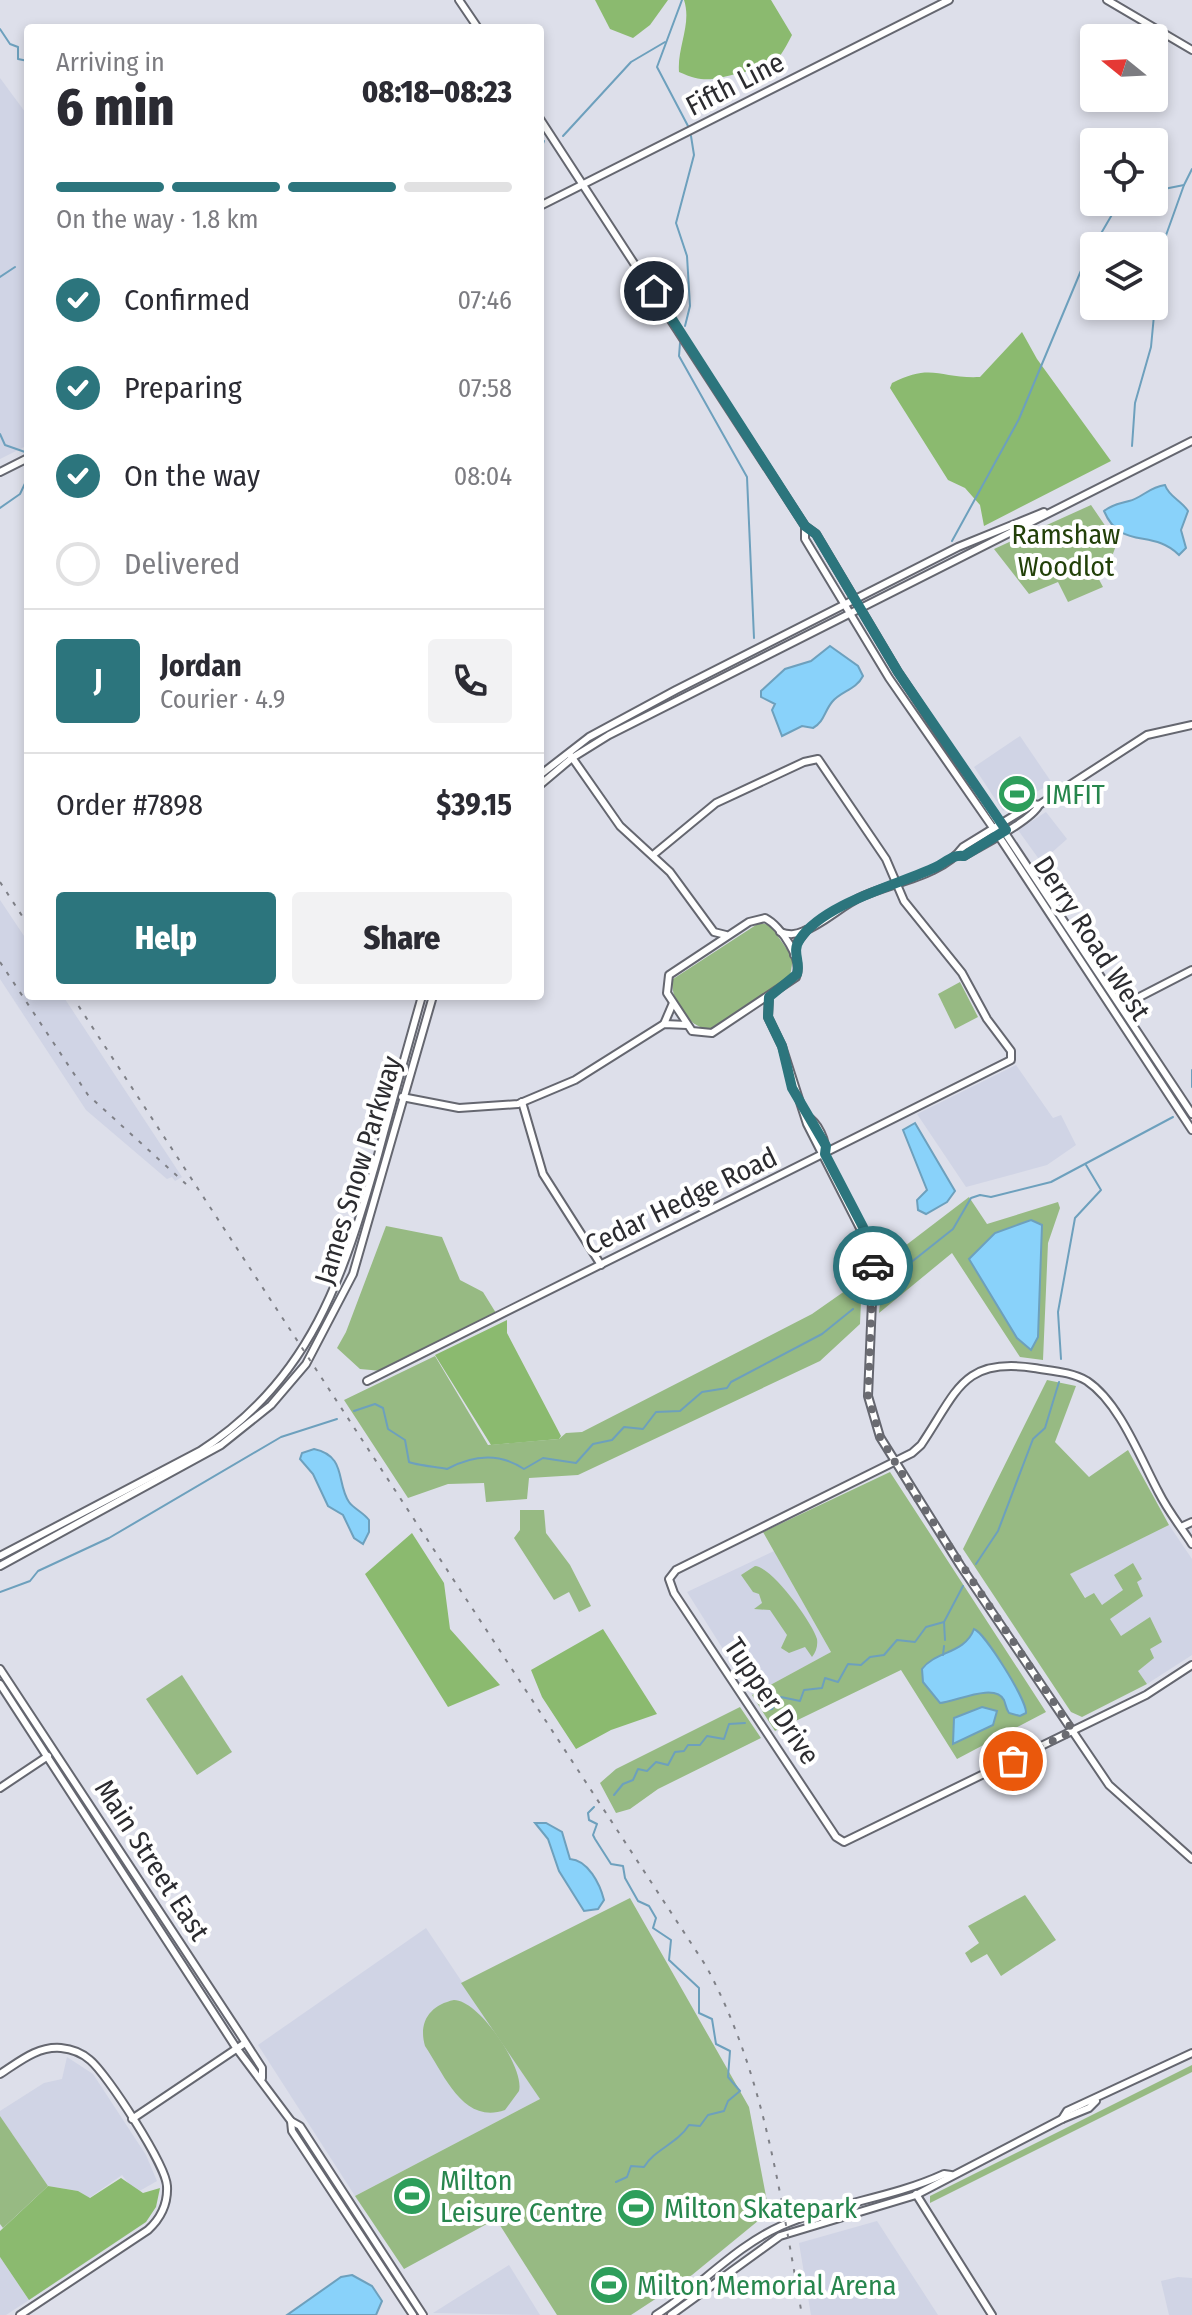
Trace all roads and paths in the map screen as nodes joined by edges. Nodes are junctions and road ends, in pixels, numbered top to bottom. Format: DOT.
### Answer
graph roads {
  1 [pos="459,0"];
  2 [pos="949,0"];
  3 [pos="1107,0"];
  4 [pos="475,24"];
  5 [pos="1192,50"];
  6 [pos="544,125"];
  7 [pos="585,184"];
  8 [pos="544,204"];
  9 [pos="1192,441"];
  10 [pos="24,460"];
  11 [pos="0,472"];
  12 [pos="1051,512"];
  13 [pos="805,526"];
  14 [pos="854,600"];
  15 [pos="844,605"];
  16 [pos="859,608"];
  17 [pos="849,613"];
  18 [pos="1192,725"];
  19 [pos="570,754"];
  20 [pos="544,772"];
  21 [pos="544,781"];
  22 [pos="1003,827"];
  23 [pos="995,832"];
  24 [pos="653,855"];
  25 [pos="896,883"];
  26 [pos="707,924"];
  27 [pos="807,930"];
  28 [pos="780,932"];
  29 [pos="729,935"];
  30 [pos="707,949"];
  31 [pos="794,955"];
  32 [pos="1192,970"];
  33 [pos="769,997"];
  34 [pos="421,1000"];
  35 [pos="432,1000"];
  36 [pos="673,1003"];
  37 [pos="1122,1006"];
  38 [pos="750,1009"];
  39 [pos="768,1017"];
  40 [pos="664,1024"];
  41 [pos="687,1025"];
  42 [pos="394,1095"];
  43 [pos="405,1098"];
  44 [pos="522,1102"];
  45 [pos="1192,1113"];
  46 [pos="1192,1130"];
  47 [pos="825,1154"];
  48 [pos="601,1265"];
  49 [pos="367,1381"];
  50 [pos="894,1463"];
  51 [pos="1192,1522"];
  52 [pos="1181,1527"];
  53 [pos="1192,1544"];
  54 [pos="0,1556"];
  55 [pos="0,1566"];
  56 [pos="1192,1665"];
  57 [pos="0,1669"];
  58 [pos="0,1684"];
  59 [pos="1073,1731"];
  60 [pos="55,1751"];
  61 [pos="47,1756"];
  62 [pos="0,1788"];
  63 [pos="1192,1859"];
  64 [pos="245,2043"];
  65 [pos="237,2049"];
  66 [pos="1192,2053"];
  67 [pos="0,2074"];
  68 [pos="262,2078"];
  69 [pos="132,2119"];
  70 [pos="291,2121"];
  71 [pos="951,2175"];
  72 [pos="913,2187"];
  73 [pos="916,2195"];
  74 [pos="20,2315"];
  75 [pos="413,2315"];
  76 [pos="423,2315"];
  77 [pos="656,2315"];
  78 [pos="671,2315"];
  79 [pos="992,2315"];
  1 -- 4 [label="main road"];
  2 -- 7 [label="main road, Fifth Line"];
  3 -- 5 [label="main road"];
  6 -- 7 [label="main road, Derry Road West"];
  7 -- 8 [label="main road, Fifth Line"];
  7 -- 13 [label="main road, Derry Road West"];
  9 -- 12 [label="main road"];
  10 -- 11 [label="main road"];
  12 -- 14 [label="main road"];
  12 -- 16 [label="main road"];
  13 -- 14 [label="main road, Derry Road West"];
  13 -- 15 [label="main road, Derry Road West"];
  14 -- 15 [label="main road"];
  14 -- 16 [label="main road, Derry Road West"];
  15 -- 17 [label="main road, Derry Road West"];
  15 -- 19 [label="main road"];
  16 -- 17 [label="main road"];
  16 -- 22 [label="main road, Derry Road West"];
  17 -- 19 [label="main road"];
  17 -- 23 [label="main road, Derry Road West"];
  18 -- 22 [label="main road"];
  19 -- 20 [label="main road"];
  19 -- 21 [label="main road"];
  19 -- 24 [label="main road"];
  22 -- 23 [label="main road"];
  22 -- 37 [label="main road, Derry Road West"];
  23 -- 25 [label="main road"];
  23 -- 46 [label="main road, Derry Road West"];
  24 -- 25 [label="main road"];
  24 -- 26 [label="main road"];
  25 -- 27 [label="main road"];
  25 -- 47 [label="main road, Cedar Hedge Road"];
  26 -- 29 [label="main road"];
  26 -- 30 [label="main road"];
  27 -- 28 [label="main road"];
  27 -- 31 [label="main road"];
  28 -- 29 [label="main road"];
  28 -- 31 [label="main road"];
  29 -- 30 [label="main road"];
  30 -- 36 [label="main road"];
  31 -- 33 [label="main road"];
  32 -- 37 [label="main road"];
  33 -- 38 [label="main road"];
  33 -- 39 [label="main road"];
  34 -- 42 [label="main road, James Snow Parkway"];
  35 -- 43 [label="main road, James Snow Parkway"];
  36 -- 40 [label="main road"];
  36 -- 41 [label="main road"];
  37 -- 45 [label="main road, Derry Road West"];
  38 -- 39 [label="main road"];
  38 -- 41 [label="main road"];
  39 -- 47 [label="main road"];
  40 -- 41 [label="main road"];
  40 -- 44 [label="main road"];
  42 -- 43 [label="main road"];
  42 -- 54 [label="main road, James Snow Parkway"];
  43 -- 44 [label="main road"];
  43 -- 55 [label="main road, James Snow Parkway"];
  44 -- 48 [label="main road"];
  47 -- 48 [label="main road, Cedar Hedge Road"];
  47 -- 50 [label="main road"];
  48 -- 49 [label="main road, Cedar Hedge Road"];
  50 -- 52 [label="main road"];
  50 -- 59 [label="main road"];
  50 -- 59 [label="main road, Tupper Drive"];
  51 -- 52 [label="main road"];
  52 -- 53 [label="main road"];
  56 -- 59 [label="main road"];
  57 -- 60 [label="main road, Main Street East"];
  58 -- 61 [label="main road, Main Street East"];
  59 -- 63 [label="main road"];
  60 -- 61 [label="main road"];
  60 -- 64 [label="main road, Main Street East"];
  61 -- 62 [label="main road"];
  61 -- 65 [label="main road, Main Street East"];
  64 -- 65 [label="main road"];
  64 -- 68 [label="main road, Main Street East"];
  65 -- 68 [label="main road, Main Street East"];
  65 -- 69 [label="main road"];
  66 -- 71 [label="main road"];
  67 -- 69 [label="main road"];
  68 -- 70 [label="main road, Main Street East"];
  69 -- 74 [label="main road"];
  70 -- 75 [label="main road, Main Street East"];
  70 -- 76 [label="main road, Main Street East"];
  71 -- 72 [label="main road"];
  71 -- 73 [label="main road"];
  72 -- 73 [label="main road"];
  72 -- 77 [label="main road"];
  73 -- 78 [label="main road"];
  73 -- 79 [label="main road"];
}
